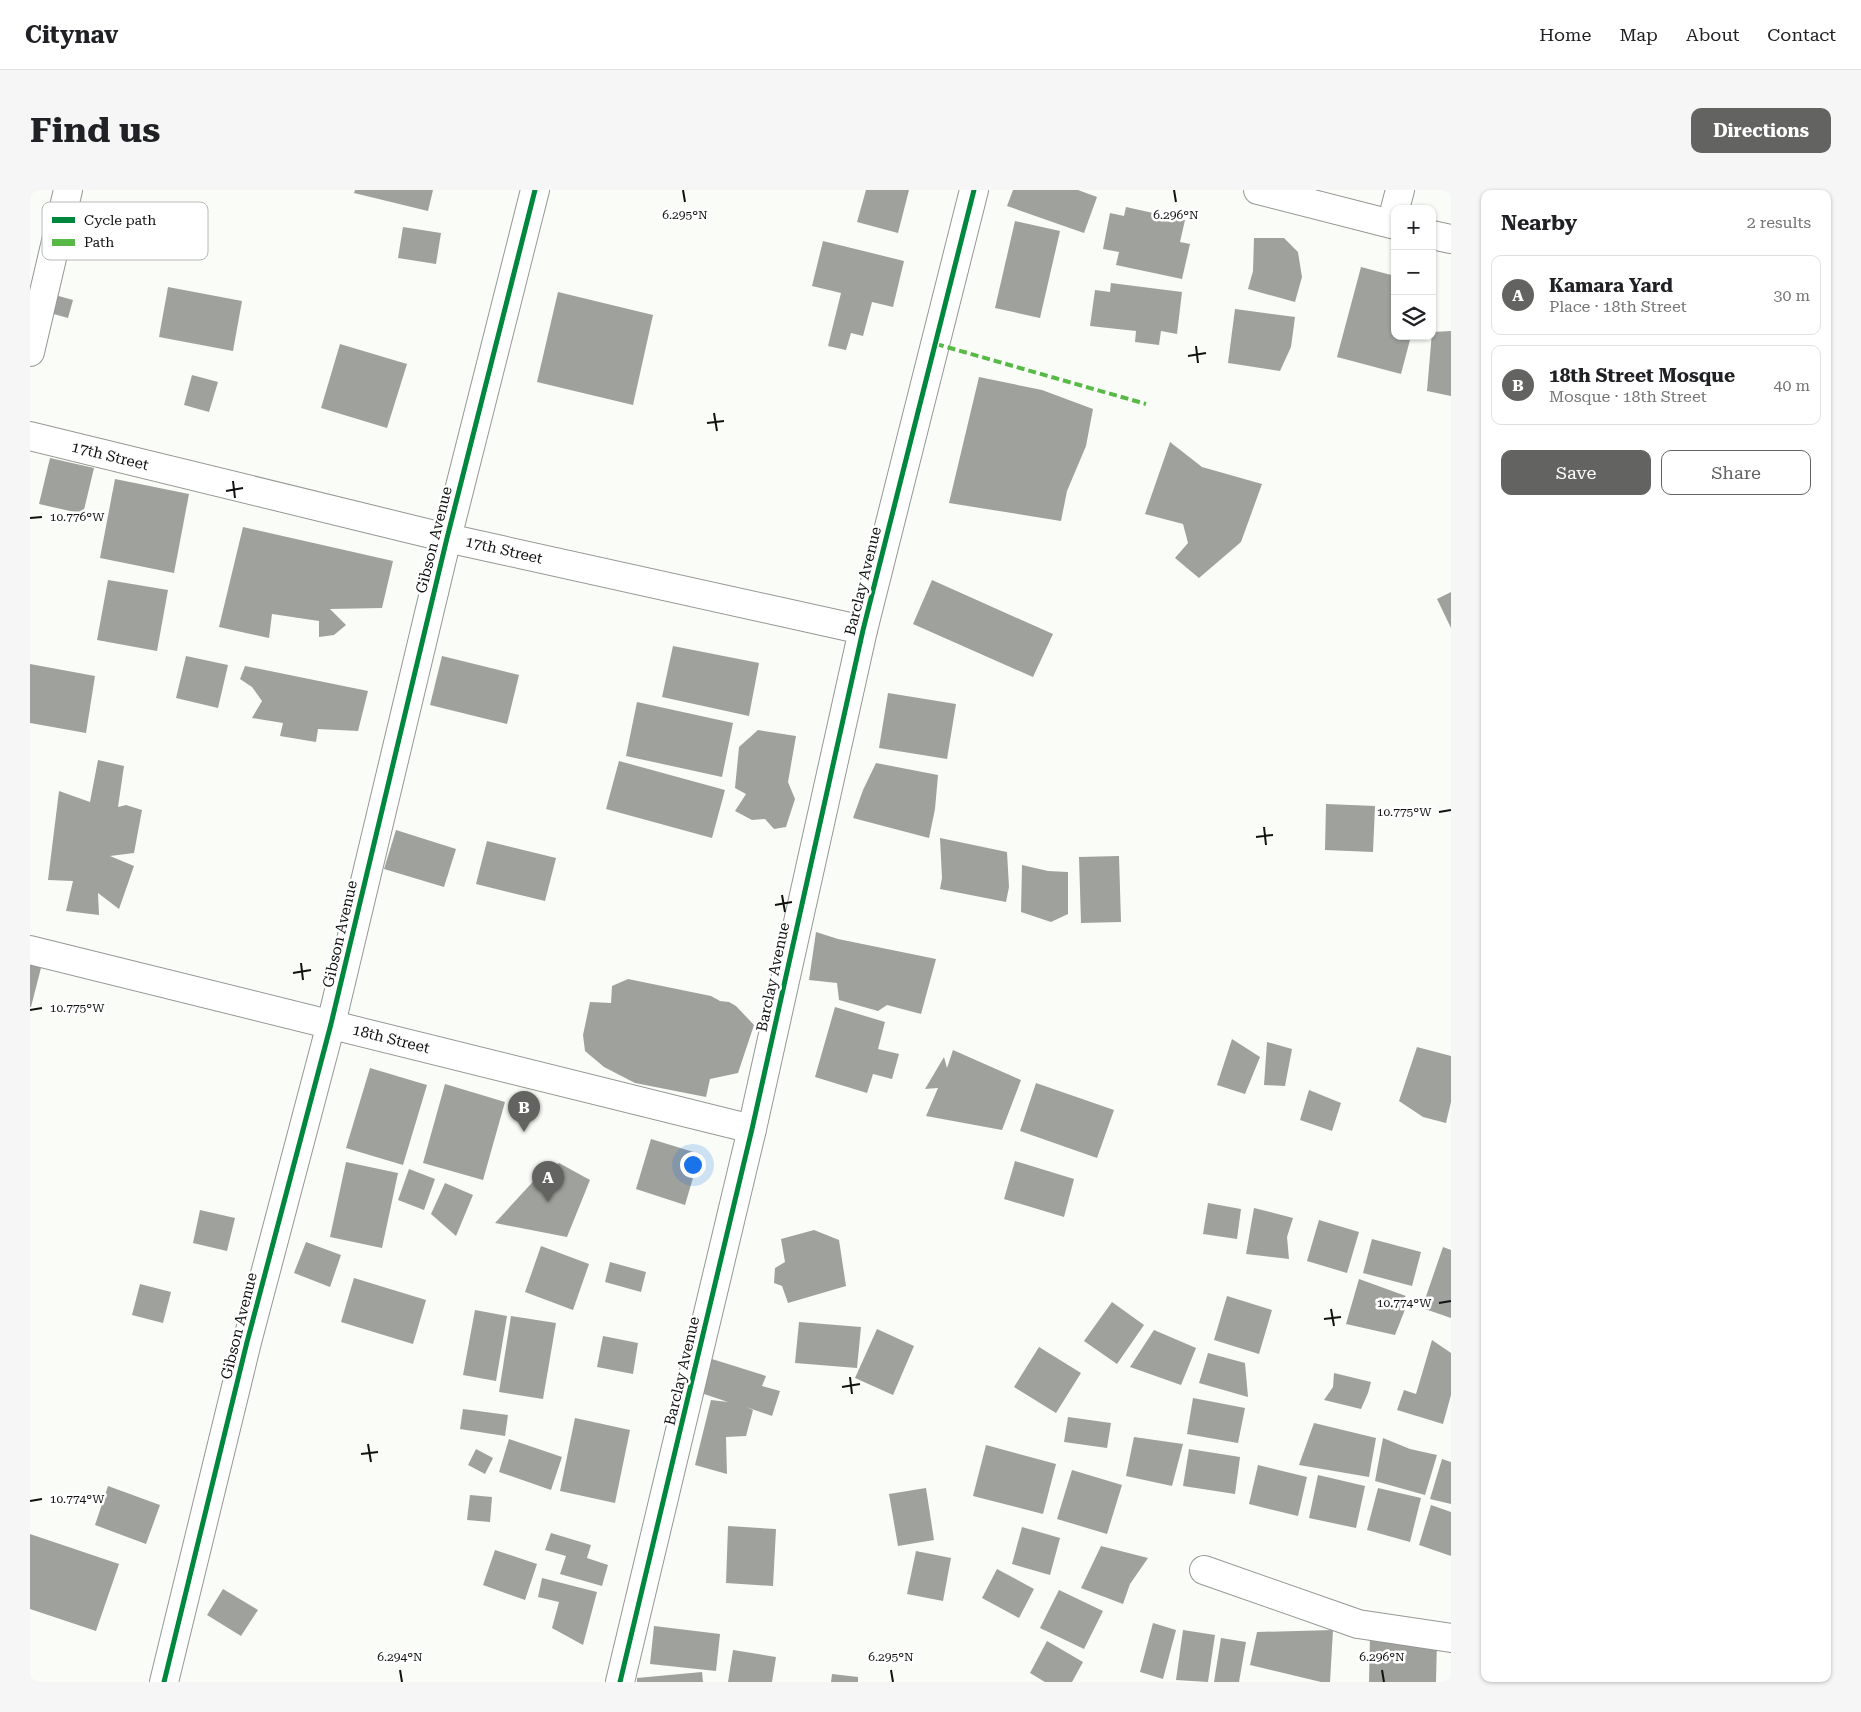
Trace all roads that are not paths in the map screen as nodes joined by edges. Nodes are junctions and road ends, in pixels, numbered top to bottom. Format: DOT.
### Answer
graph roads {
  1 [pos="535,190"];
  2 [pos="974,190"];
  3 [pos="1258,190"];
  4 [pos="1400,190"];
  5 [pos="1397,205"];
  6 [pos="1391,216"];
  7 [pos="1436,236"];
  8 [pos="1451,240"];
  9 [pos="52,260"];
  10 [pos="30,352"];
  11 [pos="30,436"];
  12 [pos="447,538"];
  13 [pos="863,630"];
  14 [pos="30,950"];
  15 [pos="331,1024"];
  16 [pos="752,1129"];
  17 [pos="1204,1570"];
  18 [pos="1451,1638"];
  19 [pos="164,1682"];
  20 [pos="620,1682"];
  1 -- 12 [label="street, Gibson Avenue"];
  2 -- 13 [label="street, Barclay Avenue"];
  3 -- 6 [label="street"];
  4 -- 5 [label="street"];
  7 -- 8 [label="street"];
  9 -- 10 [label="street"];
  11 -- 12 [label="street, 17th Street"];
  12 -- 13 [label="street, 17th Street"];
  12 -- 15 [label="street, Gibson Avenue"];
  13 -- 16 [label="street, Barclay Avenue"];
  14 -- 15 [label="street, 18th Street"];
  15 -- 16 [label="street, 18th Street"];
  15 -- 19 [label="street, Gibson Avenue"];
  16 -- 20 [label="street, Barclay Avenue"];
  17 -- 18 [label="street"];
}
